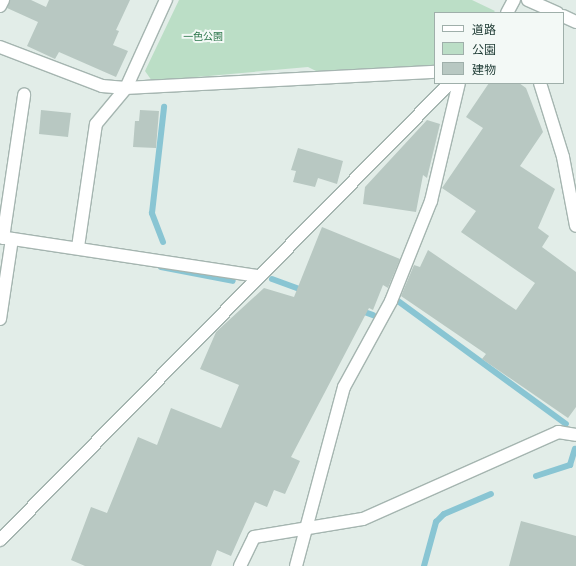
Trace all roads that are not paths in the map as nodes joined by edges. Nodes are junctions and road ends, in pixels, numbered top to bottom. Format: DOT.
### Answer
graph roads {
  1 [pos="3,0"];
  2 [pos="166,0"];
  3 [pos="514,0"];
  4 [pos="528,0"];
  5 [pos="0,6"];
  6 [pos="508,12"];
  7 [pos="555,12"];
  8 [pos="564,16"];
  9 [pos="576,22"];
  10 [pos="0,47"];
  11 [pos="434,72"];
  12 [pos="449,84"];
  13 [pos="459,84"];
  14 [pos="540,84"];
  15 [pos="126,88"];
  16 [pos="24,95"];
  17 [pos="576,226"];
  18 [pos="5,238"];
  19 [pos="78,248"];
  20 [pos="259,276"];
  21 [pos="0,319"];
  22 [pos="576,435"];
  23 [pos="305,530"];
  24 [pos="0,540"];
  25 [pos="240,566"];
  26 [pos="296,566"];
  1 -- 5 [label="street"];
  2 -- 15 [label="street"];
  3 -- 6 [label="street"];
  4 -- 7 [label="street"];
  8 -- 9 [label="street"];
  10 -- 15 [label="street"];
  11 -- 15 [label="street"];
  12 -- 20 [label="street"];
  13 -- 23 [label="street"];
  14 -- 17 [label="street"];
  15 -- 19 [label="street"];
  16 -- 18 [label="street"];
  18 -- 19 [label="street"];
  18 -- 21 [label="street"];
  19 -- 20 [label="street"];
  20 -- 24 [label="street"];
  22 -- 23 [label="street"];
  23 -- 25 [label="street"];
  23 -- 26 [label="street"];
}
